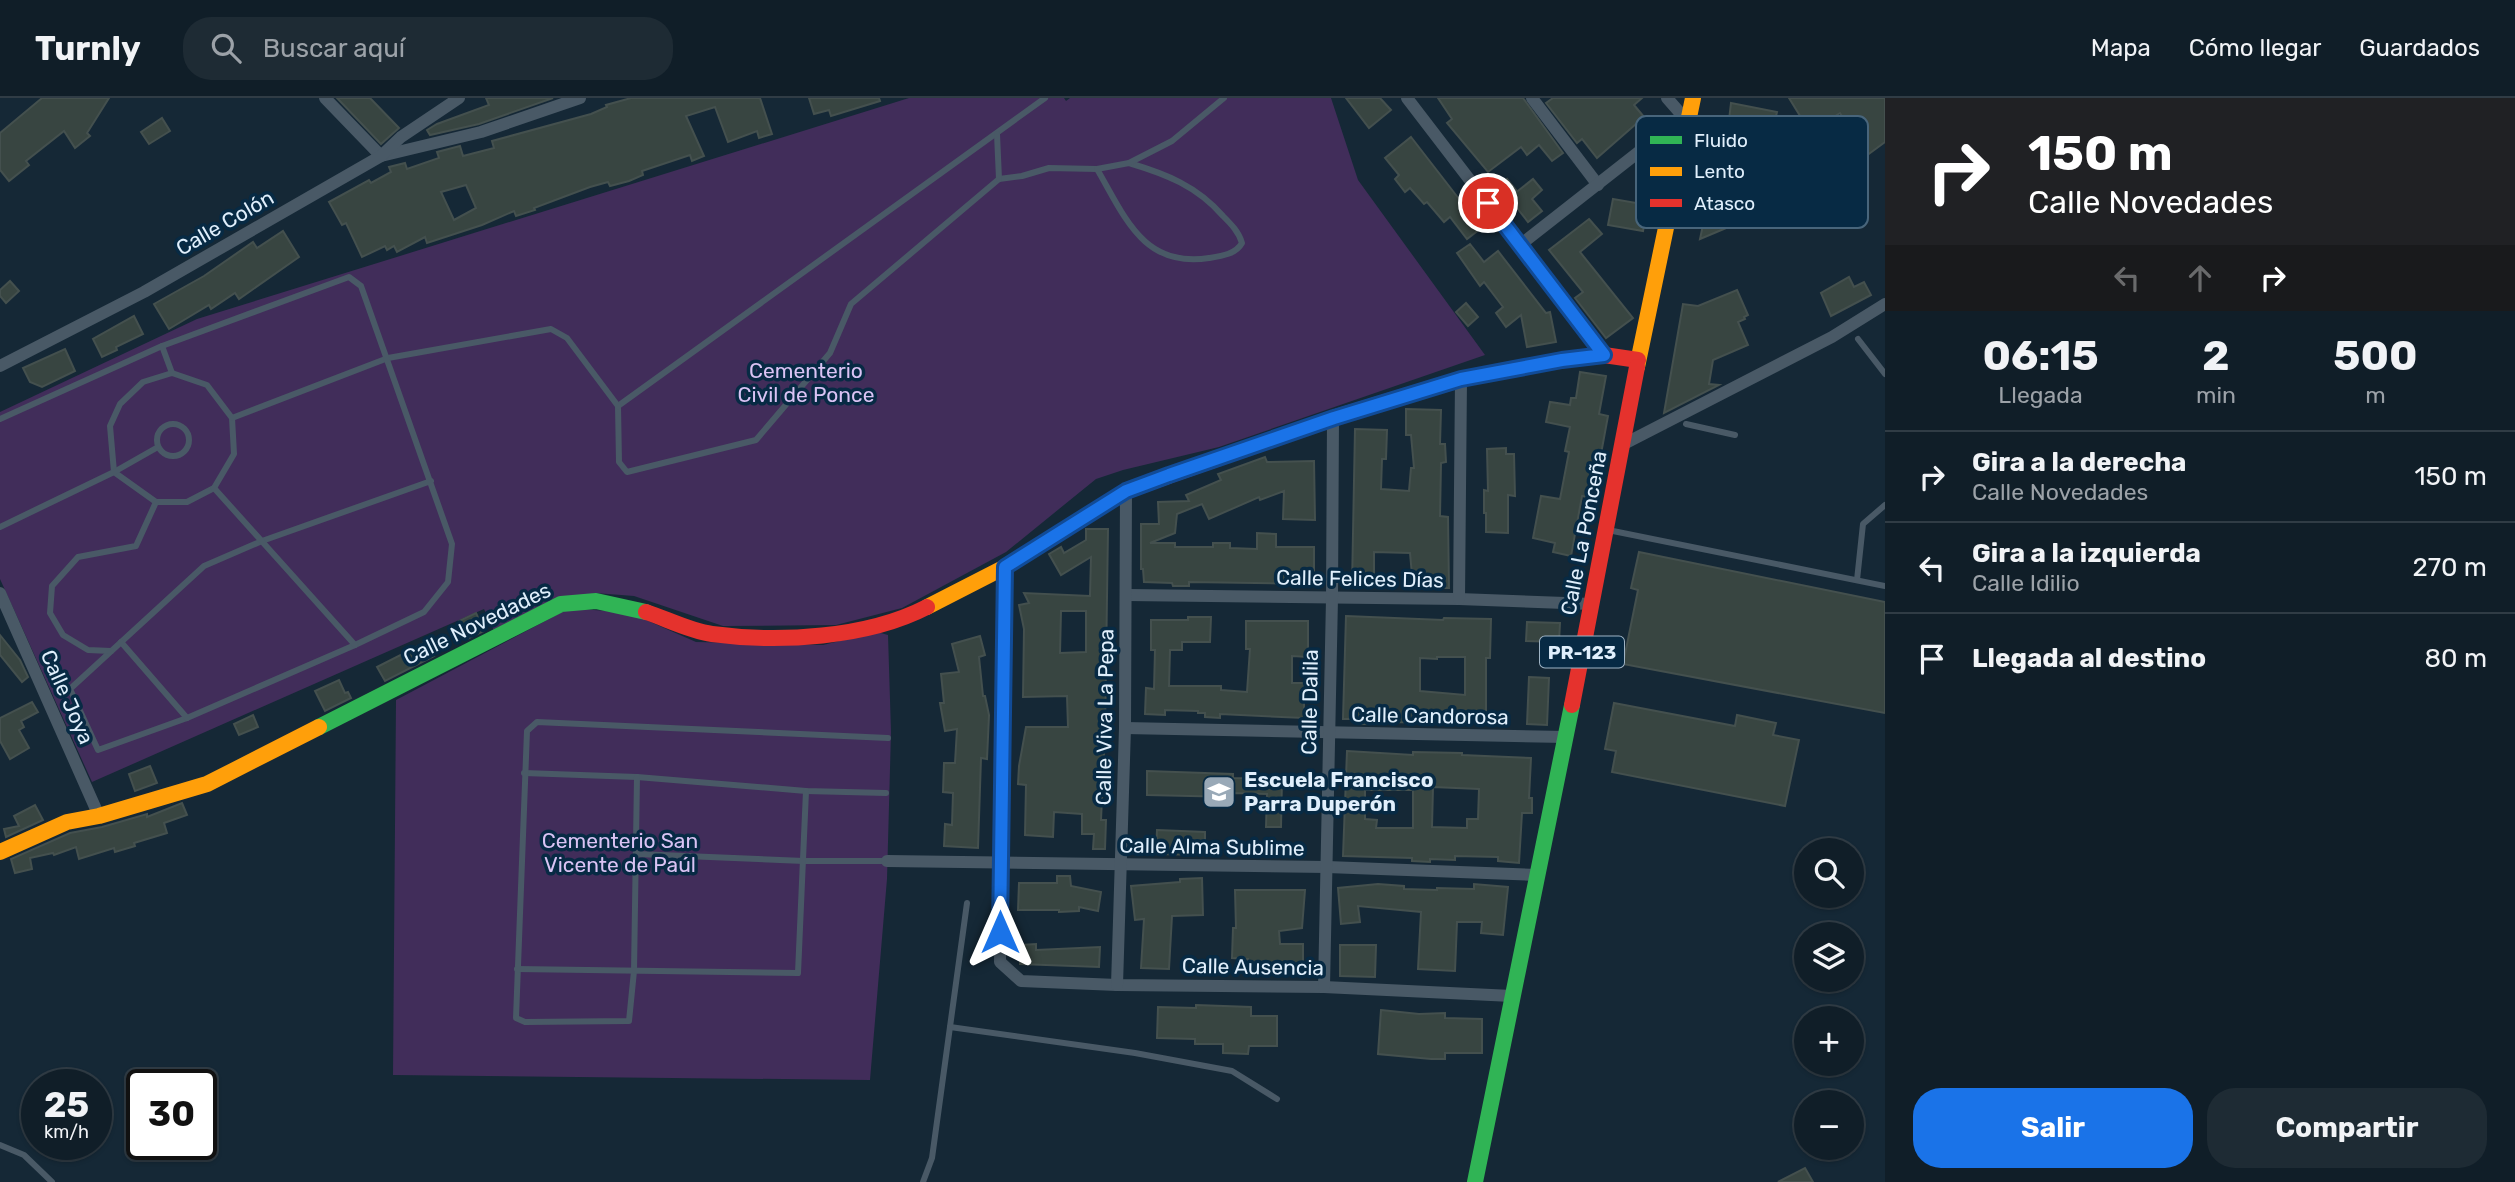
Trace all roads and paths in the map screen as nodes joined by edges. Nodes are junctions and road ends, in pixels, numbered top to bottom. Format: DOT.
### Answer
graph roads {
  1 [pos="325,98"];
  2 [pos="459,98"];
  3 [pos="580,98"];
  4 [pos="1045,98"];
  5 [pos="1224,98"];
  6 [pos="1407,98"];
  7 [pos="1532,98"];
  8 [pos="1667,98"];
  9 [pos="1693,98"];
  10 [pos="1682,116"];
  11 [pos="1686,116"];
  12 [pos="997,134"];
  13 [pos="381,156"];
  14 [pos="1636,157"];
  15 [pos="1129,163"];
  16 [pos="1097,169"];
  17 [pos="999,179"];
  18 [pos="1598,185"];
  19 [pos="1664,228"];
  20 [pos="1520,245"];
  21 [pos="1885,304"];
  22 [pos="1858,339"];
  23 [pos="162,346"];
  24 [pos="1604,355"];
  25 [pos="388,358"];
  26 [pos="1638,360"];
  27 [pos="0,366"];
  28 [pos="172,373"];
  29 [pos="1885,374"];
  30 [pos="1461,379"];
  31 [pos="618,406"];
  32 [pos="232,418"];
  33 [pos="1334,418"];
  34 [pos="0,419"];
  35 [pos="1686,425"];
  36 [pos="1735,435"];
  37 [pos="1622,445"];
  38 [pos="158,447"];
  39 [pos="114,472"];
  40 [pos="431,481"];
  41 [pos="214,488"];
  42 [pos="1126,491"];
  43 [pos="156,502"];
  44 [pos="1885,505"];
  45 [pos="0,527"];
  46 [pos="1606,530"];
  47 [pos="262,541"];
  48 [pos="1005,567"];
  49 [pos="1857,580"];
  50 [pos="1885,586"];
  51 [pos="0,593"];
  52 [pos="1127,595"];
  53 [pos="1332,598"];
  54 [pos="1459,599"];
  55 [pos="1592,604"];
  56 [pos="121,642"];
  57 [pos="355,645"];
  58 [pos="111,650"];
  59 [pos="187,718"];
  60 [pos="1125,728"];
  61 [pos="1329,734"];
  62 [pos="1566,737"];
  63 [pos="888,738"];
  64 [pos="524,773"];
  65 [pos="637,777"];
  66 [pos="806,791"];
  67 [pos="886,793"];
  68 [pos="99,816"];
  69 [pos="0,852"];
  70 [pos="637,854"];
  71 [pos="804,861"];
  72 [pos="887,861"];
  73 [pos="1001,864"];
  74 [pos="1120,865"];
  75 [pos="1326,867"];
  76 [pos="1536,875"];
  77 [pos="967,903"];
  78 [pos="517,969"];
  79 [pos="634,971"];
  80 [pos="1117,985"];
  81 [pos="1324,987"];
  82 [pos="1512,996"];
  83 [pos="950,1027"];
  84 [pos="1277,1099"];
  85 [pos="0,1145"];
  86 [pos="52,1182"];
  87 [pos="923,1182"];
  88 [pos="1475,1182"];
  1 -- 13 [label="street"];
  2 -- 13 [label="street, Calle Colón"];
  3 -- 13 [label="street"];
  4 -- 12 [label="lane"];
  5 -- 15 [label="lane"];
  6 -- 20 [label="street"];
  7 -- 18 [label="street"];
  8 -- 10 [label="street"];
  9 -- 11 [label="street, Calle La Ponceña / PR-123"];
  12 -- 17 [label="lane"];
  12 -- 31 [label="lane"];
  13 -- 27 [label="street, Calle Colón"];
  14 -- 18 [label="street"];
  15 -- 16 [label="lane"];
  15 -- 16 [label="lane"];
  16 -- 17 [label="lane"];
  17 -- 31 [label="lane"];
  18 -- 20 [label="street"];
  19 -- 26 [label="street, Calle La Ponceña / PR-123"];
  20 -- 24 [label="street"];
  21 -- 37 [label="street"];
  22 -- 29 [label="lane"];
  23 -- 25 [label="lane"];
  23 -- 28 [label="lane"];
  23 -- 34 [label="lane"];
  24 -- 26 [label="street, Calle Novedades"];
  24 -- 30 [label="street, Calle Novedades"];
  25 -- 31 [label="lane"];
  25 -- 32 [label="lane"];
  25 -- 40 [label="lane"];
  26 -- 37 [label="street, Calle La Ponceña / PR-123"];
  28 -- 32 [label="lane"];
  28 -- 39 [label="lane"];
  30 -- 33 [label="street, Calle Novedades"];
  30 -- 54 [label="street"];
  32 -- 41 [label="lane"];
  33 -- 42 [label="street, Calle Novedades"];
  33 -- 53 [label="street, Calle Dalila"];
  35 -- 36 [label="lane"];
  37 -- 46 [label="street, Calle La Ponceña / PR-123"];
  38 -- 38 [label="lane"];
  38 -- 39 [label="lane"];
  39 -- 43 [label="lane"];
  39 -- 45 [label="lane"];
  40 -- 47 [label="lane"];
  40 -- 57 [label="lane"];
  41 -- 43 [label="lane"];
  41 -- 47 [label="lane"];
  42 -- 48 [label="street, Calle Novedades"];
  42 -- 52 [label="street, Calle Viva La Pepa"];
  43 -- 58 [label="lane"];
  44 -- 49 [label="lane"];
  46 -- 49 [label="lane"];
  46 -- 55 [label="street, Calle La Ponceña / PR-123"];
  47 -- 56 [label="lane"];
  47 -- 57 [label="lane"];
  48 -- 68 [label="street, Calle Novedades"];
  48 -- 73 [label="street"];
  49 -- 50 [label="lane"];
  51 -- 68 [label="street, Calle Joya"];
  52 -- 53 [label="street, Calle Felices Días"];
  52 -- 60 [label="street, Calle Viva La Pepa"];
  53 -- 54 [label="street, Calle Felices Días"];
  53 -- 61 [label="street, Calle Dalila"];
  54 -- 55 [label="street, Calle Felices Días"];
  55 -- 62 [label="street, Calle La Ponceña / PR-123"];
  56 -- 58 [label="lane"];
  56 -- 59 [label="lane"];
  57 -- 59 [label="lane"];
  58 -- 59 [label="lane"];
  60 -- 61 [label="street, Calle Candorosa"];
  60 -- 74 [label="street, Calle Viva La Pepa"];
  61 -- 62 [label="street, Calle Candorosa"];
  61 -- 75 [label="street, Calle Dalila"];
  62 -- 76 [label="street, Calle La Ponceña / PR-123"];
  63 -- 64 [label="lane"];
  64 -- 65 [label="lane"];
  64 -- 78 [label="lane"];
  65 -- 66 [label="lane"];
  65 -- 70 [label="lane"];
  66 -- 67 [label="lane"];
  66 -- 71 [label="lane"];
  68 -- 69 [label="street, Calle Novedades"];
  70 -- 71 [label="lane"];
  70 -- 79 [label="lane"];
  71 -- 72 [label="lane"];
  71 -- 79 [label="lane"];
  72 -- 73 [label="street, Calle Alma Sublime"];
  73 -- 74 [label="street, Calle Alma Sublime"];
  73 -- 80 [label="street, Calle Ausencia"];
  74 -- 75 [label="street, Calle Alma Sublime"];
  74 -- 80 [label="street, Calle Viva La Pepa"];
  75 -- 76 [label="street, Calle Alma Sublime"];
  75 -- 81 [label="street, Calle Dalila"];
  76 -- 82 [label="street, Calle La Ponceña / PR-123"];
  77 -- 83 [label="lane"];
  78 -- 79 [label="lane"];
  78 -- 79 [label="lane"];
  80 -- 81 [label="street, Calle Ausencia"];
  81 -- 82 [label="street, Calle Ausencia"];
  82 -- 88 [label="street, Calle La Ponceña / PR-123"];
  83 -- 84 [label="lane"];
  83 -- 87 [label="lane"];
  85 -- 86 [label="lane"];
}
